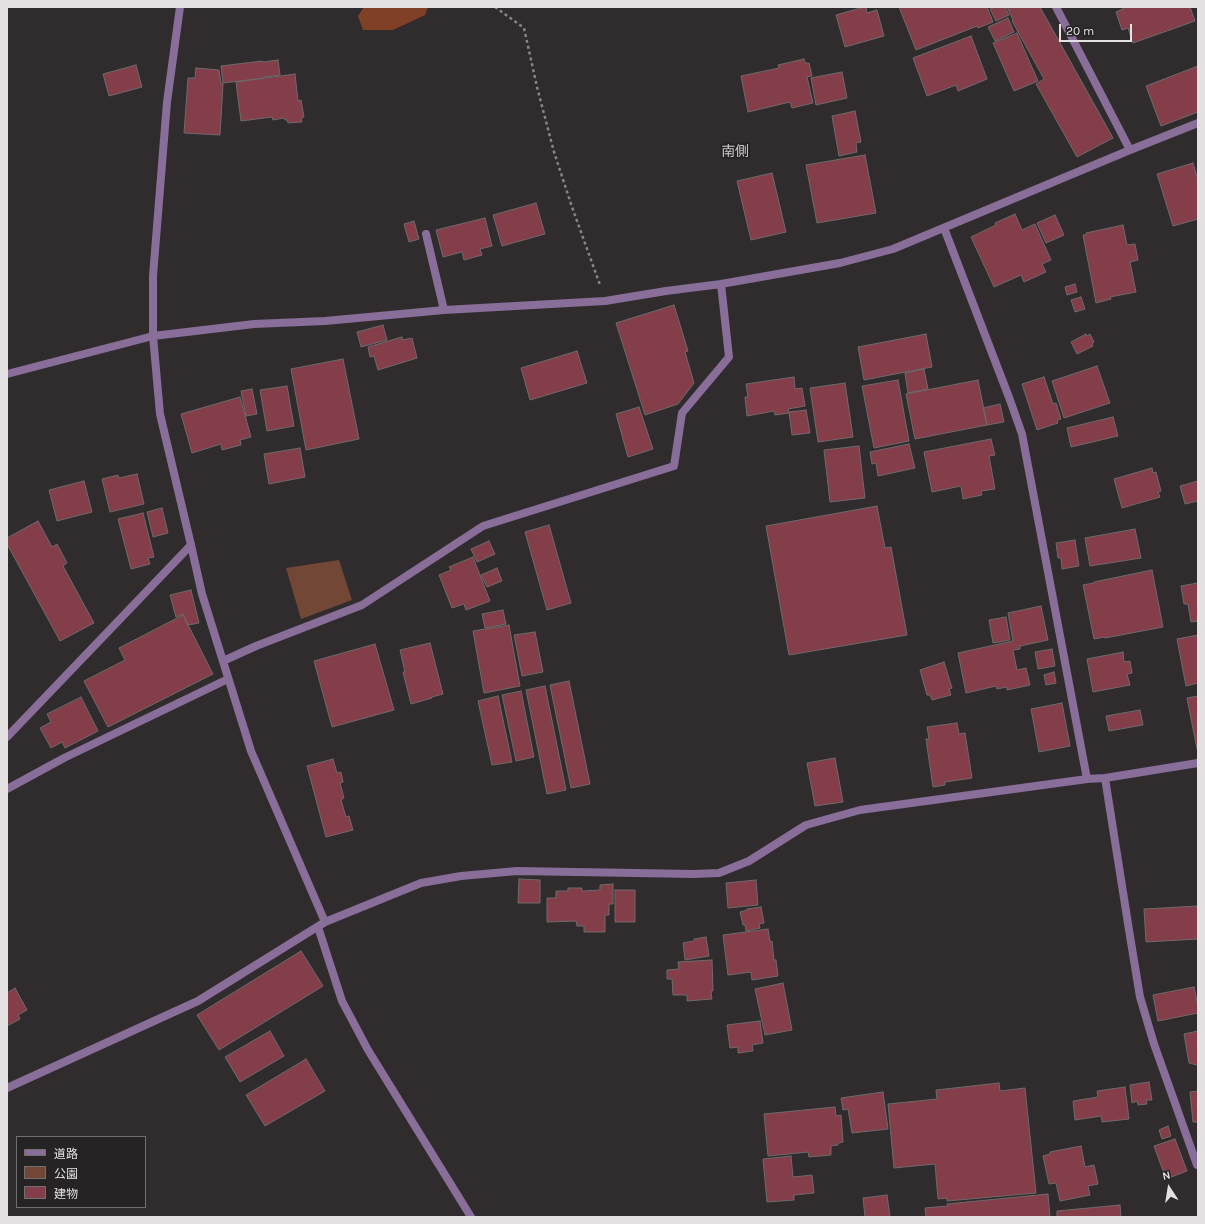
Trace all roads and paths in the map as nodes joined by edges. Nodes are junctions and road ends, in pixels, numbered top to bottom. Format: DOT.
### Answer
graph roads {
  1 [pos="180,7"];
  2 [pos="495,7"];
  3 [pos="1056,7"];
  4 [pos="1198,123"];
  5 [pos="1130,150"];
  6 [pos="944,228"];
  7 [pos="426,234"];
  8 [pos="721,284"];
  9 [pos="605,301"];
  10 [pos="444,310"];
  11 [pos="152,336"];
  12 [pos="7,374"];
  13 [pos="191,546"];
  14 [pos="223,661"];
  15 [pos="228,679"];
  16 [pos="7,736"];
  17 [pos="1198,763"];
  18 [pos="1088,778"];
  19 [pos="1106,778"];
  20 [pos="7,789"];
  21 [pos="321,925"];
  22 [pos="7,1088"];
  23 [pos="1197,1165"];
  24 [pos="471,1217"];
  1 -- 11 [label="street"];
  2 -- 9 [label="path"];
  3 -- 5 [label="street"];
  4 -- 5 [label="street"];
  5 -- 6 [label="street"];
  6 -- 8 [label="street"];
  6 -- 18 [label="street"];
  7 -- 10 [label="street"];
  8 -- 9 [label="street"];
  8 -- 14 [label="street"];
  9 -- 10 [label="street"];
  10 -- 11 [label="street"];
  11 -- 12 [label="street"];
  11 -- 13 [label="street"];
  13 -- 14 [label="street"];
  13 -- 16 [label="street"];
  14 -- 15 [label="street"];
  15 -- 20 [label="street"];
  15 -- 21 [label="street"];
  17 -- 19 [label="street"];
  18 -- 19 [label="street"];
  18 -- 21 [label="street"];
  19 -- 23 [label="street"];
  21 -- 22 [label="street"];
  21 -- 24 [label="street"];
}
